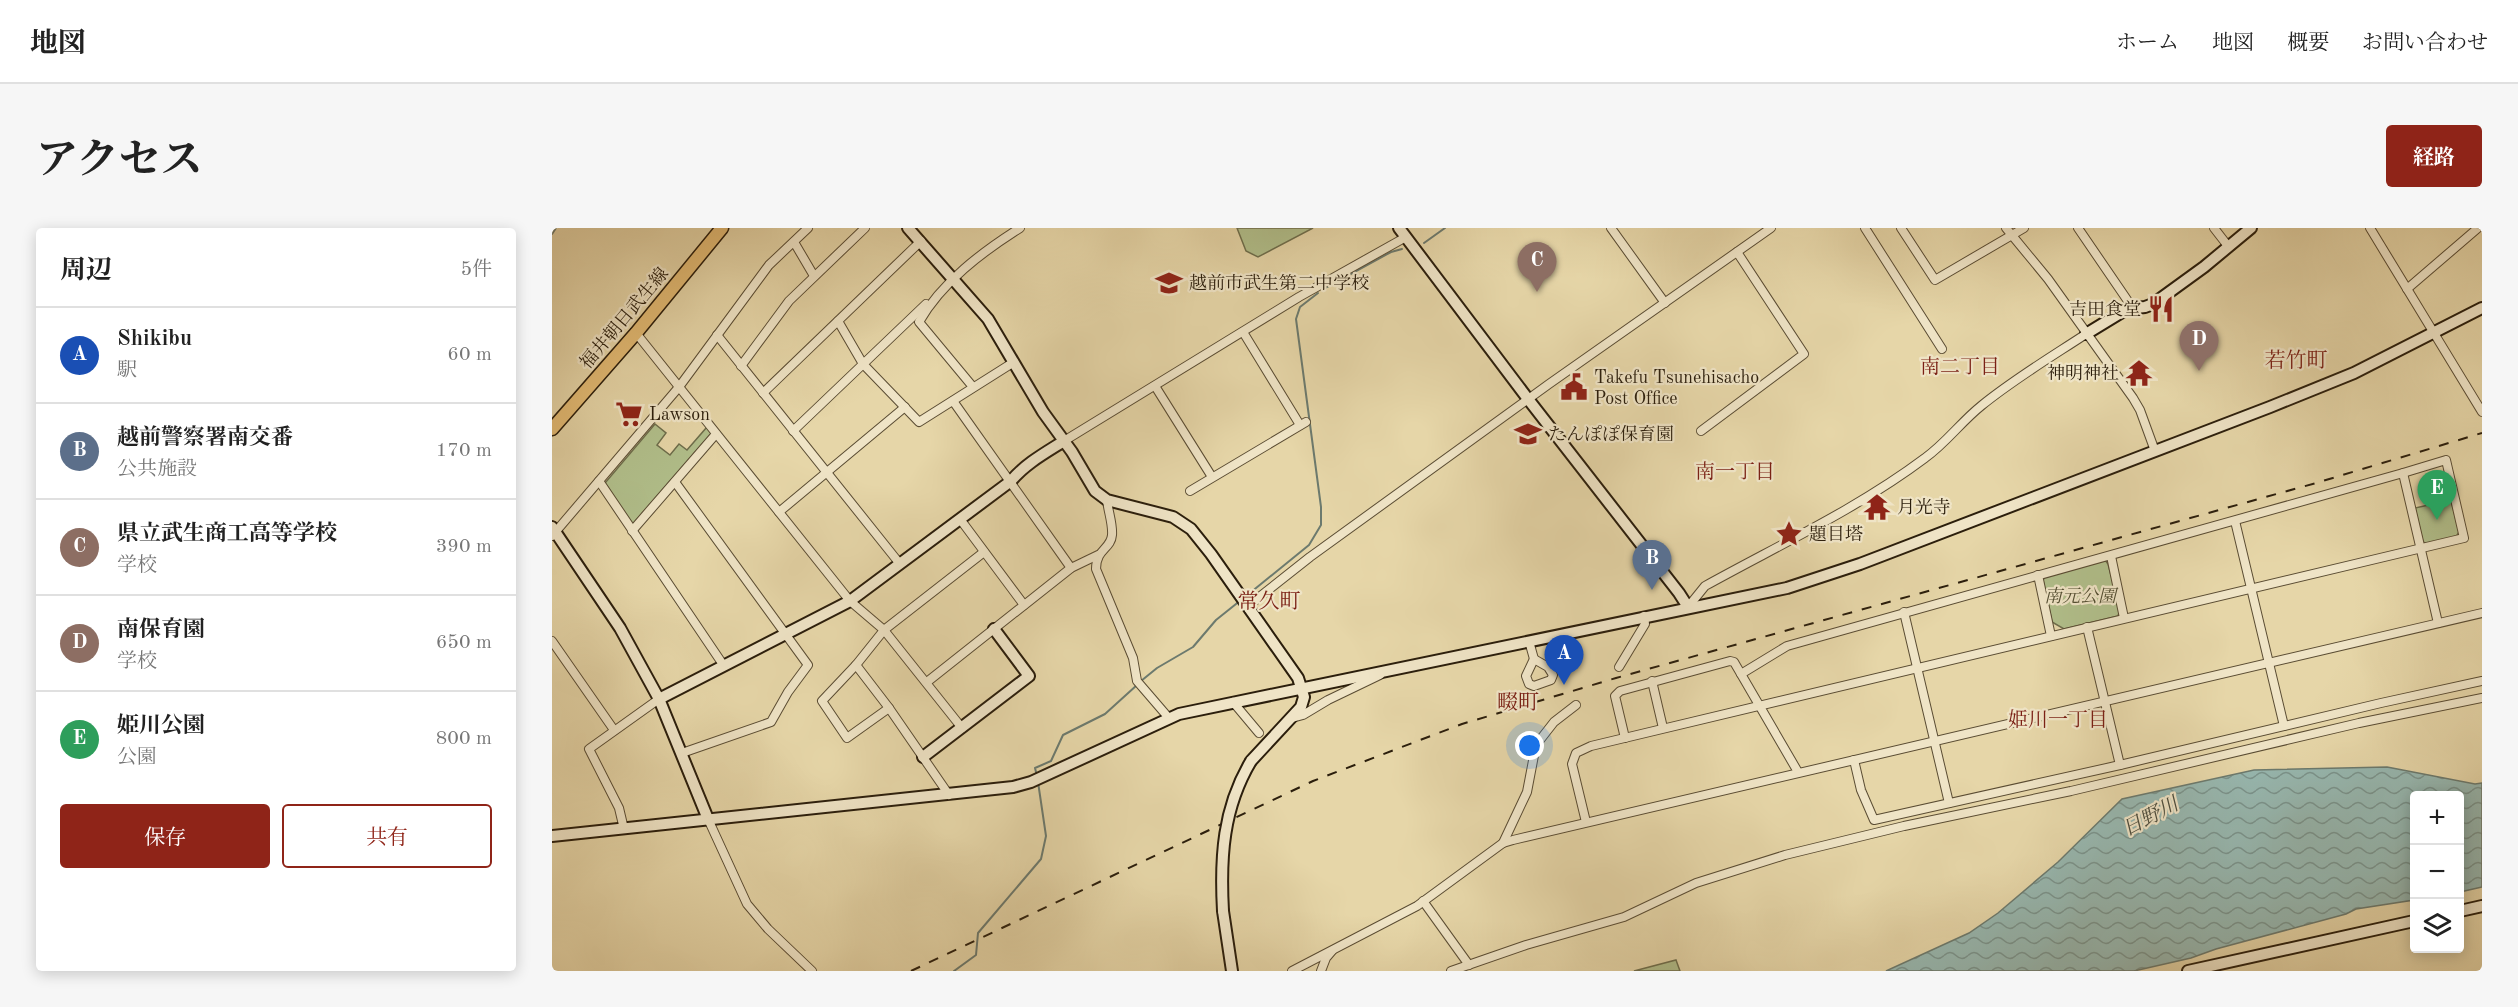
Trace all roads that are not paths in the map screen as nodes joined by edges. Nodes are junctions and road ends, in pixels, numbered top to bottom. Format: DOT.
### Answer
graph roads {
  1 [pos="722,228"];
  2 [pos="808,228"];
  3 [pos="865,228"];
  4 [pos="908,228"];
  5 [pos="1020,228"];
  6 [pos="1611,228"];
  7 [pos="1771,228"];
  8 [pos="1901,228"];
  9 [pos="2006,228"];
  10 [pos="2024,228"];
  11 [pos="2078,228"];
  12 [pos="2214,228"];
  13 [pos="2251,228"];
  14 [pos="2370,228"];
  15 [pos="2478,228"];
  16 [pos="1867,229"];
  17 [pos="1403,232"];
  18 [pos="2013,236"];
  19 [pos="921,241"];
  20 [pos="794,242"];
  21 [pos="2228,246"];
  22 [pos="1737,252"];
  23 [pos="814,276"];
  24 [pos="954,279"];
  25 [pos="2407,289"];
  26 [pos="934,297"];
  27 [pos="1665,303"];
  28 [pos="2132,308"];
  29 [pos="2482,308"];
  30 [pos="838,321"];
  31 [pos="1243,332"];
  32 [pos="636,333"];
  33 [pos="2434,333"];
  34 [pos="2086,334"];
  35 [pos="717,335"];
  36 [pos="1942,349"];
  37 [pos="1014,362"];
  38 [pos="863,364"];
  39 [pos="741,366"];
  40 [pos="1155,386"];
  41 [pos="679,387"];
  42 [pos="973,387"];
  43 [pos="763,393"];
  44 [pos="1528,399"];
  45 [pos="953,400"];
  46 [pos="905,407"];
  47 [pos="2482,411"];
  48 [pos="552,429"];
  49 [pos="793,431"];
  50 [pos="1701,431"];
  51 [pos="716,434"];
  52 [pos="1064,441"];
  53 [pos="2155,451"];
  54 [pos="825,472"];
  55 [pos="2403,473"];
  56 [pos="1212,477"];
  57 [pos="598,481"];
  58 [pos="1011,481"];
  59 [pos="675,482"];
  60 [pos="1190,491"];
  61 [pos="1107,500"];
  62 [pos="779,512"];
  63 [pos="960,519"];
  64 [pos="2235,521"];
  65 [pos="633,531"];
  66 [pos="553,532"];
  67 [pos="2420,550"];
  68 [pos="984,552"];
  69 [pos="1098,555"];
  70 [pos="2111,556"];
  71 [pos="900,564"];
  72 [pos="1071,568"];
  73 [pos="2038,575"];
  74 [pos="2251,589"];
  75 [pos="850,601"];
  76 [pos="1244,601"];
  77 [pos="1024,605"];
  78 [pos="1688,607"];
  79 [pos="1904,612"];
  80 [pos="2482,613"];
  81 [pos="1644,616"];
  82 [pos="2124,618"];
  83 [pos="2438,623"];
  84 [pos="2087,627"];
  85 [pos="994,629"];
  86 [pos="884,630"];
  87 [pos="786,633"];
  88 [pos="2051,636"];
  89 [pos="552,641"];
  90 [pos="1529,641"];
  91 [pos="555,653"];
  92 [pos="1534,659"];
  93 [pos="2270,663"];
  94 [pos="856,665"];
  95 [pos="724,666"];
  96 [pos="1619,667"];
  97 [pos="1917,668"];
  98 [pos="1386,670"];
  99 [pos="1742,674"];
  100 [pos="1652,681"];
  101 [pos="2482,681"];
  102 [pos="927,682"];
  103 [pos="1303,688"];
  104 [pos="2482,698"];
  105 [pos="659,699"];
  106 [pos="1233,702"];
  107 [pos="2104,702"];
  108 [pos="1576,705"];
  109 [pos="1759,705"];
  110 [pos="889,708"];
  111 [pos="1168,717"];
  112 [pos="1292,718"];
  113 [pos="2284,726"];
  114 [pos="962,728"];
  115 [pos="1663,728"];
  116 [pos="614,730"];
  117 [pos="1259,733"];
  118 [pos="1625,738"];
  119 [pos="1934,742"];
  120 [pos="682,753"];
  121 [pos="923,757"];
  122 [pos="1854,760"];
  123 [pos="2120,765"];
  124 [pos="1798,772"];
  125 [pos="949,795"];
  126 [pos="1949,803"];
  127 [pos="708,819"];
  128 [pos="1586,822"];
  129 [pos="624,829"];
  130 [pos="552,836"];
  131 [pos="1503,843"];
  132 [pos="1423,902"];
  133 [pos="2482,906"];
  134 [pos="2464,910"];
  135 [pos="2410,922"];
  136 [pos="1335,948"];
  137 [pos="1469,964"];
  138 [pos="2217,968"];
  139 [pos="812,971"];
  140 [pos="1232,971"];
  141 [pos="1292,971"];
  142 [pos="1321,971"];
  143 [pos="1451,971"];
  144 [pos="2188,971"];
  1 -- 32 [label="main road, 福井朝日武生線"];
  2 -- 20 [label="street"];
  3 -- 23 [label="street"];
  4 -- 19 [label="street"];
  5 -- 24 [label="street"];
  6 -- 27 [label="street"];
  7 -- 22 [label="street"];
  8 -- 18 [label="street"];
  9 -- 18 [label="street"];
  10 -- 18 [label="street"];
  11 -- 28 [label="street"];
  12 -- 21 [label="street"];
  13 -- 21 [label="street"];
  14 -- 25 [label="street"];
  15 -- 25 [label="street"];
  16 -- 36 [label="street"];
  17 -- 31 [label="street"];
  17 -- 44 [label="street"];
  18 -- 34 [label="street"];
  19 -- 24 [label="street"];
  19 -- 30 [label="street"];
  20 -- 23 [label="street"];
  20 -- 35 [label="street"];
  21 -- 28 [label="street"];
  22 -- 27 [label="street"];
  22 -- 50 [label="street"];
  23 -- 39 [label="street"];
  24 -- 26 [label="street"];
  24 -- 37 [label="street"];
  25 -- 33 [label="street"];
  26 -- 38 [label="street"];
  26 -- 42 [label="street"];
  27 -- 44 [label="street"];
  28 -- 34 [label="street"];
  29 -- 33 [label="street"];
  30 -- 38 [label="street"];
  30 -- 43 [label="street"];
  31 -- 40 [label="street"];
  31 -- 56 [label="street"];
  32 -- 41 [label="street"];
  32 -- 48 [label="main road, 福井朝日武生線"];
  33 -- 47 [label="street"];
  33 -- 53 [label="street"];
  34 -- 53 [label="street"];
  34 -- 78 [label="street"];
  35 -- 39 [label="street"];
  35 -- 41 [label="street"];
  37 -- 42 [label="street"];
  37 -- 52 [label="street"];
  38 -- 46 [label="street"];
  38 -- 49 [label="street"];
  39 -- 43 [label="street"];
  40 -- 52 [label="street"];
  40 -- 56 [label="street"];
  41 -- 51 [label="street"];
  41 -- 57 [label="street"];
  42 -- 45 [label="street"];
  43 -- 49 [label="street"];
  44 -- 76 [label="street"];
  44 -- 78 [label="street"];
  45 -- 46 [label="street"];
  45 -- 58 [label="street"];
  46 -- 54 [label="street"];
  49 -- 54 [label="street"];
  51 -- 59 [label="street"];
  51 -- 62 [label="street"];
  52 -- 58 [label="street"];
  52 -- 61 [label="street"];
  53 -- 78 [label="street"];
  54 -- 62 [label="street"];
  54 -- 71 [label="street"];
  55 -- 64 [label="street"];
  55 -- 67 [label="street"];
  55 -- 67 [label="street"];
  56 -- 60 [label="street"];
  57 -- 65 [label="street"];
  57 -- 66 [label="street"];
  58 -- 63 [label="street"];
  58 -- 72 [label="street"];
  59 -- 65 [label="street"];
  59 -- 87 [label="street"];
  61 -- 69 [label="street"];
  61 -- 76 [label="street"];
  62 -- 75 [label="street"];
  63 -- 68 [label="street"];
  63 -- 71 [label="street"];
  64 -- 70 [label="street"];
  64 -- 74 [label="street"];
  65 -- 95 [label="street"];
  66 -- 105 [label="street"];
  67 -- 74 [label="street"];
  67 -- 83 [label="street"];
  68 -- 77 [label="street"];
  68 -- 86 [label="street"];
  69 -- 72 [label="street"];
  69 -- 111 [label="street"];
  70 -- 73 [label="street"];
  70 -- 82 [label="street"];
  71 -- 75 [label="street"];
  72 -- 77 [label="street"];
  73 -- 79 [label="street"];
  73 -- 88 [label="street"];
  74 -- 82 [label="street"];
  74 -- 93 [label="street"];
  75 -- 86 [label="street"];
  75 -- 87 [label="street"];
  76 -- 103 [label="street"];
  77 -- 85 [label="street"];
  78 -- 81 [label="street"];
  79 -- 97 [label="street"];
  79 -- 99 [label="street"];
  80 -- 83 [label="street"];
  81 -- 90 [label="street"];
  81 -- 96 [label="street"];
  82 -- 84 [label="street"];
  83 -- 93 [label="street"];
  84 -- 88 [label="street"];
  84 -- 107 [label="street"];
  85 -- 102 [label="street"];
  85 -- 114 [label="street"];
  86 -- 94 [label="street"];
  86 -- 102 [label="street"];
  87 -- 95 [label="street"];
  87 -- 120 [label="street"];
  88 -- 97 [label="street"];
  89 -- 91 [label="street"];
  90 -- 92 [label="street"];
  90 -- 98 [label="street"];
  91 -- 116 [label="street"];
  93 -- 107 [label="street"];
  93 -- 113 [label="street"];
  94 -- 110 [label="street"];
  94 -- 110 [label="street"];
  95 -- 105 [label="street"];
  97 -- 109 [label="street"];
  97 -- 119 [label="street"];
  98 -- 103 [label="street"];
  98 -- 112 [label="street"];
  99 -- 100 [label="street"];
  99 -- 109 [label="street"];
  100 -- 115 [label="street"];
  100 -- 118 [label="street"];
  101 -- 113 [label="street"];
  102 -- 114 [label="street"];
  103 -- 106 [label="street"];
  103 -- 112 [label="street"];
  104 -- 137 [label="street"];
  105 -- 116 [label="street"];
  105 -- 120 [label="street"];
  106 -- 111 [label="street"];
  106 -- 117 [label="street"];
  107 -- 119 [label="street"];
  107 -- 123 [label="street"];
  108 -- 131 [label="street"];
  109 -- 115 [label="street"];
  109 -- 124 [label="street"];
  110 -- 121 [label="street"];
  111 -- 125 [label="street"];
  112 -- 140 [label="street, bridge"];
  113 -- 123 [label="street"];
  114 -- 121 [label="street"];
  115 -- 118 [label="street"];
  116 -- 129 [label="street"];
  118 -- 128 [label="street"];
  119 -- 122 [label="street"];
  119 -- 126 [label="street"];
  120 -- 127 [label="street"];
  121 -- 125 [label="street"];
  122 -- 124 [label="street"];
  122 -- 126 [label="street"];
  123 -- 126 [label="street"];
  124 -- 128 [label="street"];
  125 -- 127 [label="street"];
  127 -- 129 [label="street"];
  127 -- 139 [label="street"];
  128 -- 131 [label="street"];
  129 -- 130 [label="street"];
  131 -- 132 [label="street"];
  132 -- 136 [label="street"];
  132 -- 137 [label="street"];
  133 -- 134 [label="street"];
  135 -- 138 [label="street"];
  136 -- 141 [label="street"];
  136 -- 142 [label="street"];
  137 -- 143 [label="street"];
  138 -- 144 [label="street"];
}
